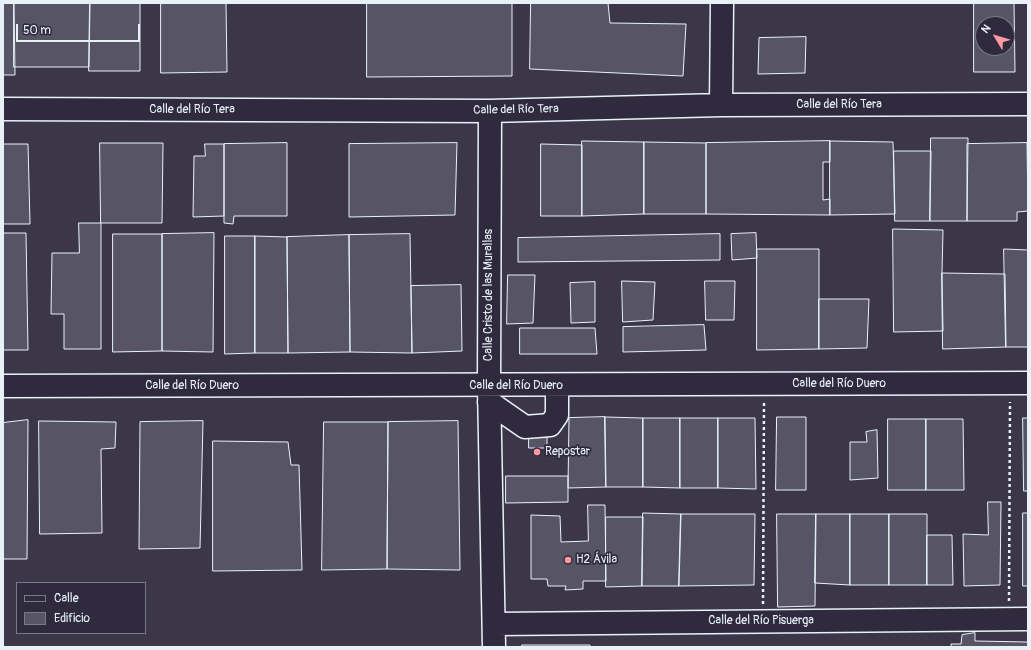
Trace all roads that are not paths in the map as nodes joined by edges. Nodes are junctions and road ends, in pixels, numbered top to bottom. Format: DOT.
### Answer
graph roads {
  1 [pos="722,3"];
  2 [pos="1028,104"];
  3 [pos="721,105"];
  4 [pos="3,108"];
  5 [pos="490,111"];
  6 [pos="1019,383"];
  7 [pos="557,385"];
  8 [pos="3,386"];
  9 [pos="489,394"];
  10 [pos="1018,620"];
  11 [pos="495,624"];
  12 [pos="494,647"];
  1 -- 3 [label="street"];
  2 -- 3 [label="street, Calle del Río Tera"];
  3 -- 5 [label="street, Calle del Río Tera"];
  4 -- 5 [label="street, Calle del Río Tera"];
  5 -- 9 [label="street, Calle Cristo de las Murallas"];
  6 -- 7 [label="street, Calle del Río Duero"];
  7 -- 9 [label="street, Calle del Río Duero"];
  7 -- 9 [label="street"];
  8 -- 9 [label="street, Calle del Río Duero"];
  9 -- 11 [label="street, Calle Cristo de las Murallas"];
  10 -- 11 [label="street, Calle del Río Pisuerga"];
  11 -- 12 [label="street, Calle Cristo de las Murallas"];
}
